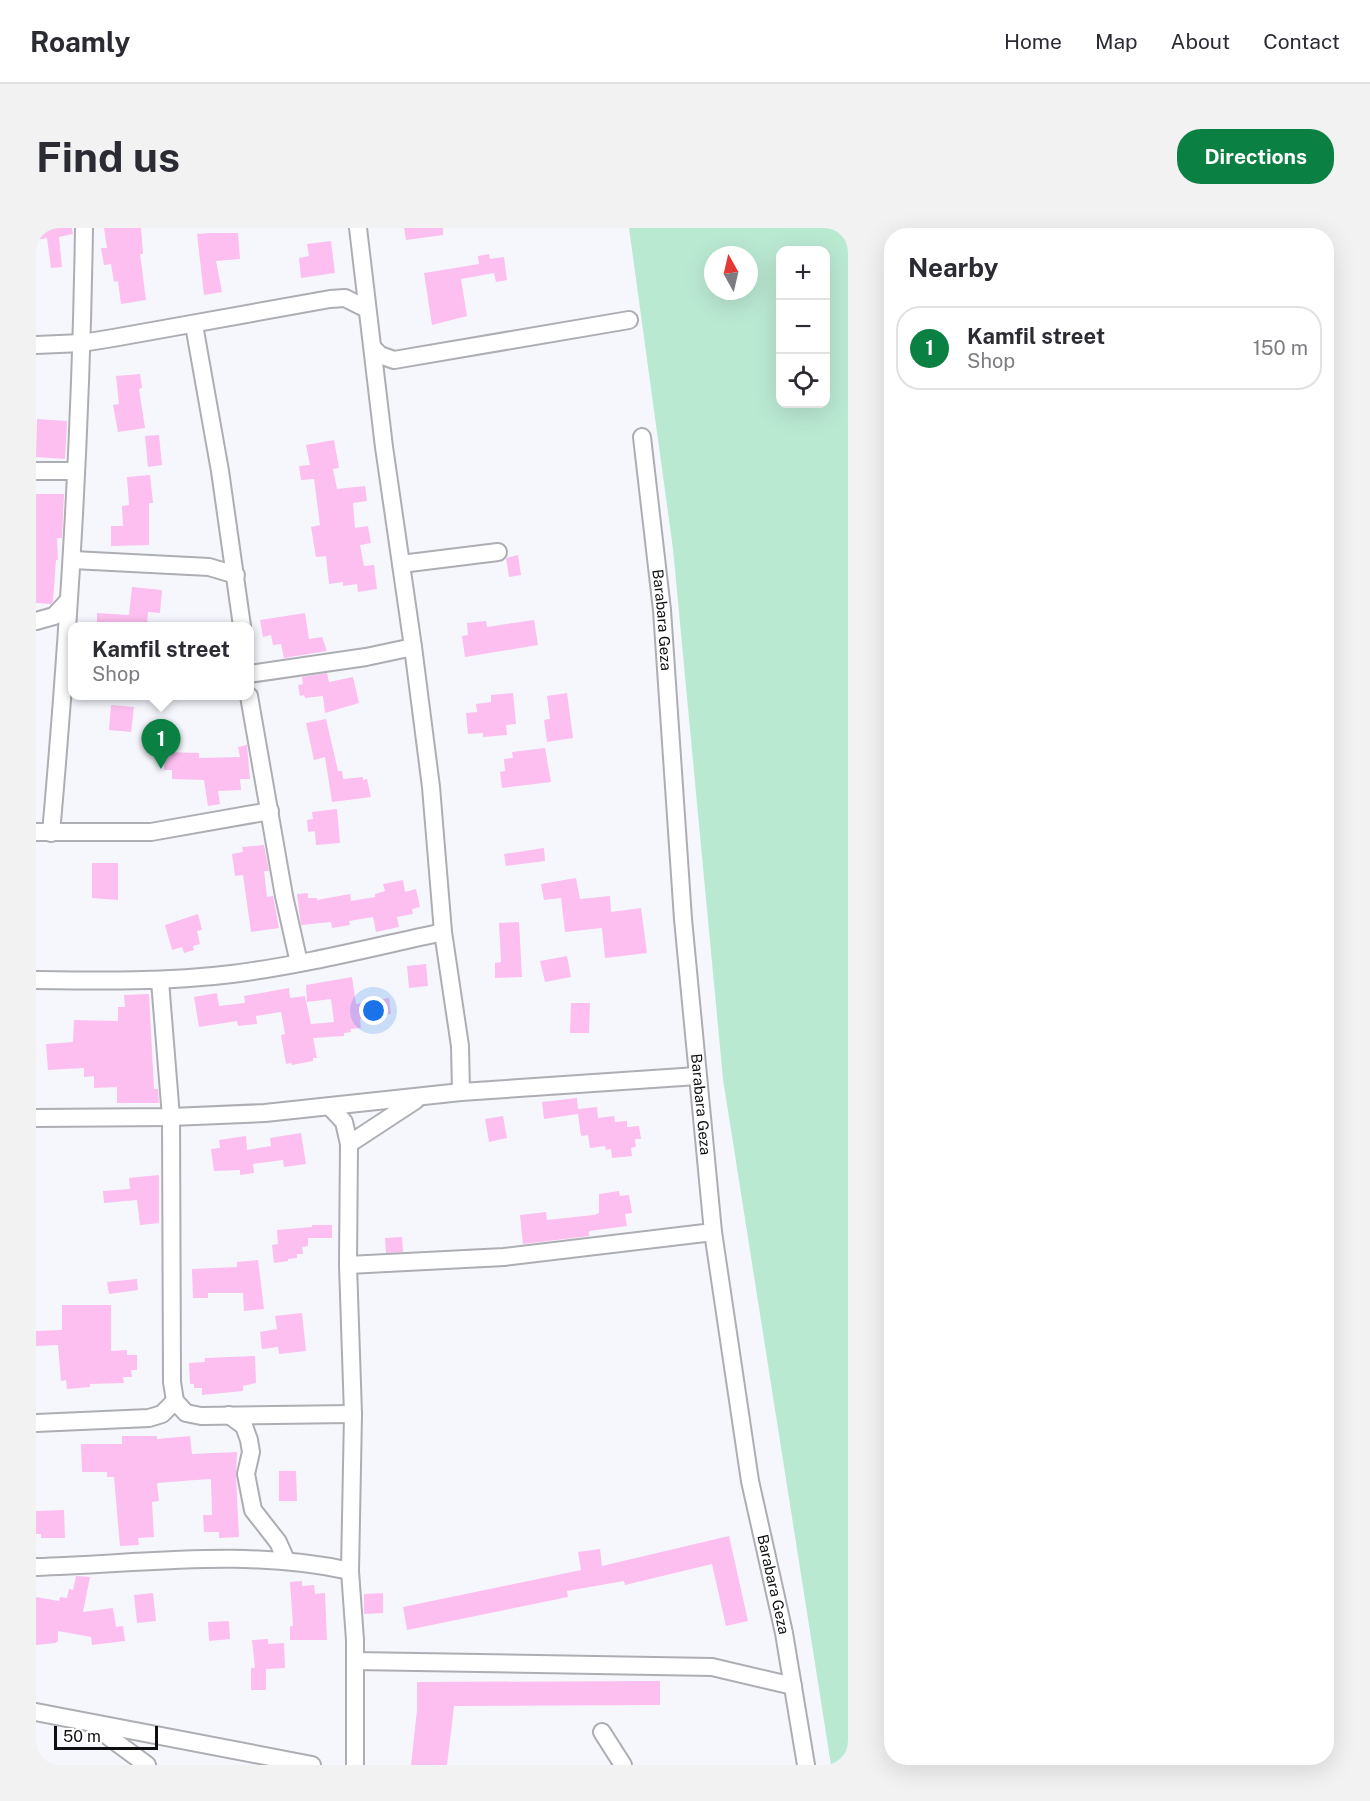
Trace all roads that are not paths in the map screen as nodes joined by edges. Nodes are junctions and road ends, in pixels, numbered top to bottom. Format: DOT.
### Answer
graph roads {
  1 [pos="84,228"];
  2 [pos="358,228"];
  3 [pos="368,228"];
  4 [pos="360,248"];
  5 [pos="367,309"];
  6 [pos="629,320"];
  7 [pos="194,325"];
  8 [pos="82,343"];
  9 [pos="36,345"];
  10 [pos="372,348"];
  11 [pos="394,360"];
  12 [pos="377,378"];
  13 [pos="642,437"];
  14 [pos="36,471"];
  15 [pos="75,471"];
  16 [pos="498,552"];
  17 [pos="73,560"];
  18 [pos="401,564"];
  19 [pos="236,575"];
  20 [pos="68,601"];
  21 [pos="42,620"];
  22 [pos="241,622"];
  23 [pos="66,635"];
  24 [pos="414,646"];
  25 [pos="254,673"];
  26 [pos="250,700"];
  27 [pos="270,811"];
  28 [pos="44,833"];
  29 [pos="443,932"];
  30 [pos="299,963"];
  31 [pos="36,980"];
  32 [pos="160,981"];
  33 [pos="697,1076"];
  34 [pos="461,1092"];
  35 [pos="422,1097"];
  36 [pos="330,1107"];
  37 [pos="36,1118"];
  38 [pos="171,1118"];
  39 [pos="349,1144"];
  40 [pos="713,1232"];
  41 [pos="348,1265"];
  42 [pos="175,1401"];
  43 [pos="353,1414"];
  44 [pos="229,1415"];
  45 [pos="36,1423"];
  46 [pos="285,1560"];
  47 [pos="36,1567"];
  48 [pos="350,1571"];
  49 [pos="355,1661"];
  50 [pos="793,1686"];
  51 [pos="36,1713"];
  52 [pos="89,1722"];
  53 [pos="602,1732"];
  54 [pos="147,1765"];
  55 [pos="312,1765"];
  56 [pos="355,1765"];
  57 [pos="623,1765"];
  58 [pos="806,1765"];
  1 -- 8 [label="street"];
  2 -- 4 [label="street"];
  3 -- 4 [label="street"];
  4 -- 5 [label="street"];
  5 -- 7 [label="street"];
  5 -- 10 [label="street"];
  6 -- 11 [label="street"];
  7 -- 8 [label="street"];
  7 -- 19 [label="street"];
  8 -- 9 [label="street"];
  8 -- 15 [label="street"];
  10 -- 11 [label="street"];
  10 -- 12 [label="street"];
  11 -- 12 [label="street"];
  12 -- 18 [label="street"];
  13 -- 33 [label="street, Barabara Geza"];
  14 -- 15 [label="street"];
  15 -- 17 [label="street"];
  16 -- 18 [label="street"];
  17 -- 19 [label="street"];
  17 -- 20 [label="street"];
  18 -- 24 [label="street"];
  19 -- 22 [label="street"];
  20 -- 21 [label="street"];
  20 -- 23 [label="street"];
  21 -- 23 [label="street"];
  23 -- 28 [label="street"];
  24 -- 25 [label="street"];
  24 -- 29 [label="street"];
  26 -- 27 [label="street"];
  27 -- 28 [label="street"];
  27 -- 30 [label="street"];
  29 -- 30 [label="street"];
  29 -- 34 [label="street"];
  30 -- 32 [label="street"];
  31 -- 32 [label="street"];
  32 -- 38 [label="street"];
  33 -- 34 [label="street"];
  33 -- 40 [label="street, Barabara Geza"];
  34 -- 35 [label="street"];
  35 -- 36 [label="street"];
  35 -- 39 [label="street"];
  36 -- 38 [label="street"];
  36 -- 39 [label="street"];
  37 -- 38 [label="street"];
  38 -- 42 [label="street"];
  39 -- 41 [label="street"];
  40 -- 41 [label="street"];
  40 -- 50 [label="street, Barabara Geza"];
  41 -- 43 [label="street"];
  42 -- 44 [label="street"];
  42 -- 45 [label="street"];
  43 -- 44 [label="street"];
  43 -- 48 [label="street"];
  44 -- 46 [label="street"];
  46 -- 47 [label="street"];
  46 -- 48 [label="street"];
  48 -- 49 [label="street"];
  49 -- 50 [label="street"];
  49 -- 56 [label="street"];
  50 -- 58 [label="street, Barabara Geza"];
  51 -- 52 [label="street"];
  52 -- 54 [label="street"];
  52 -- 55 [label="street"];
  53 -- 57 [label="street"];
}
